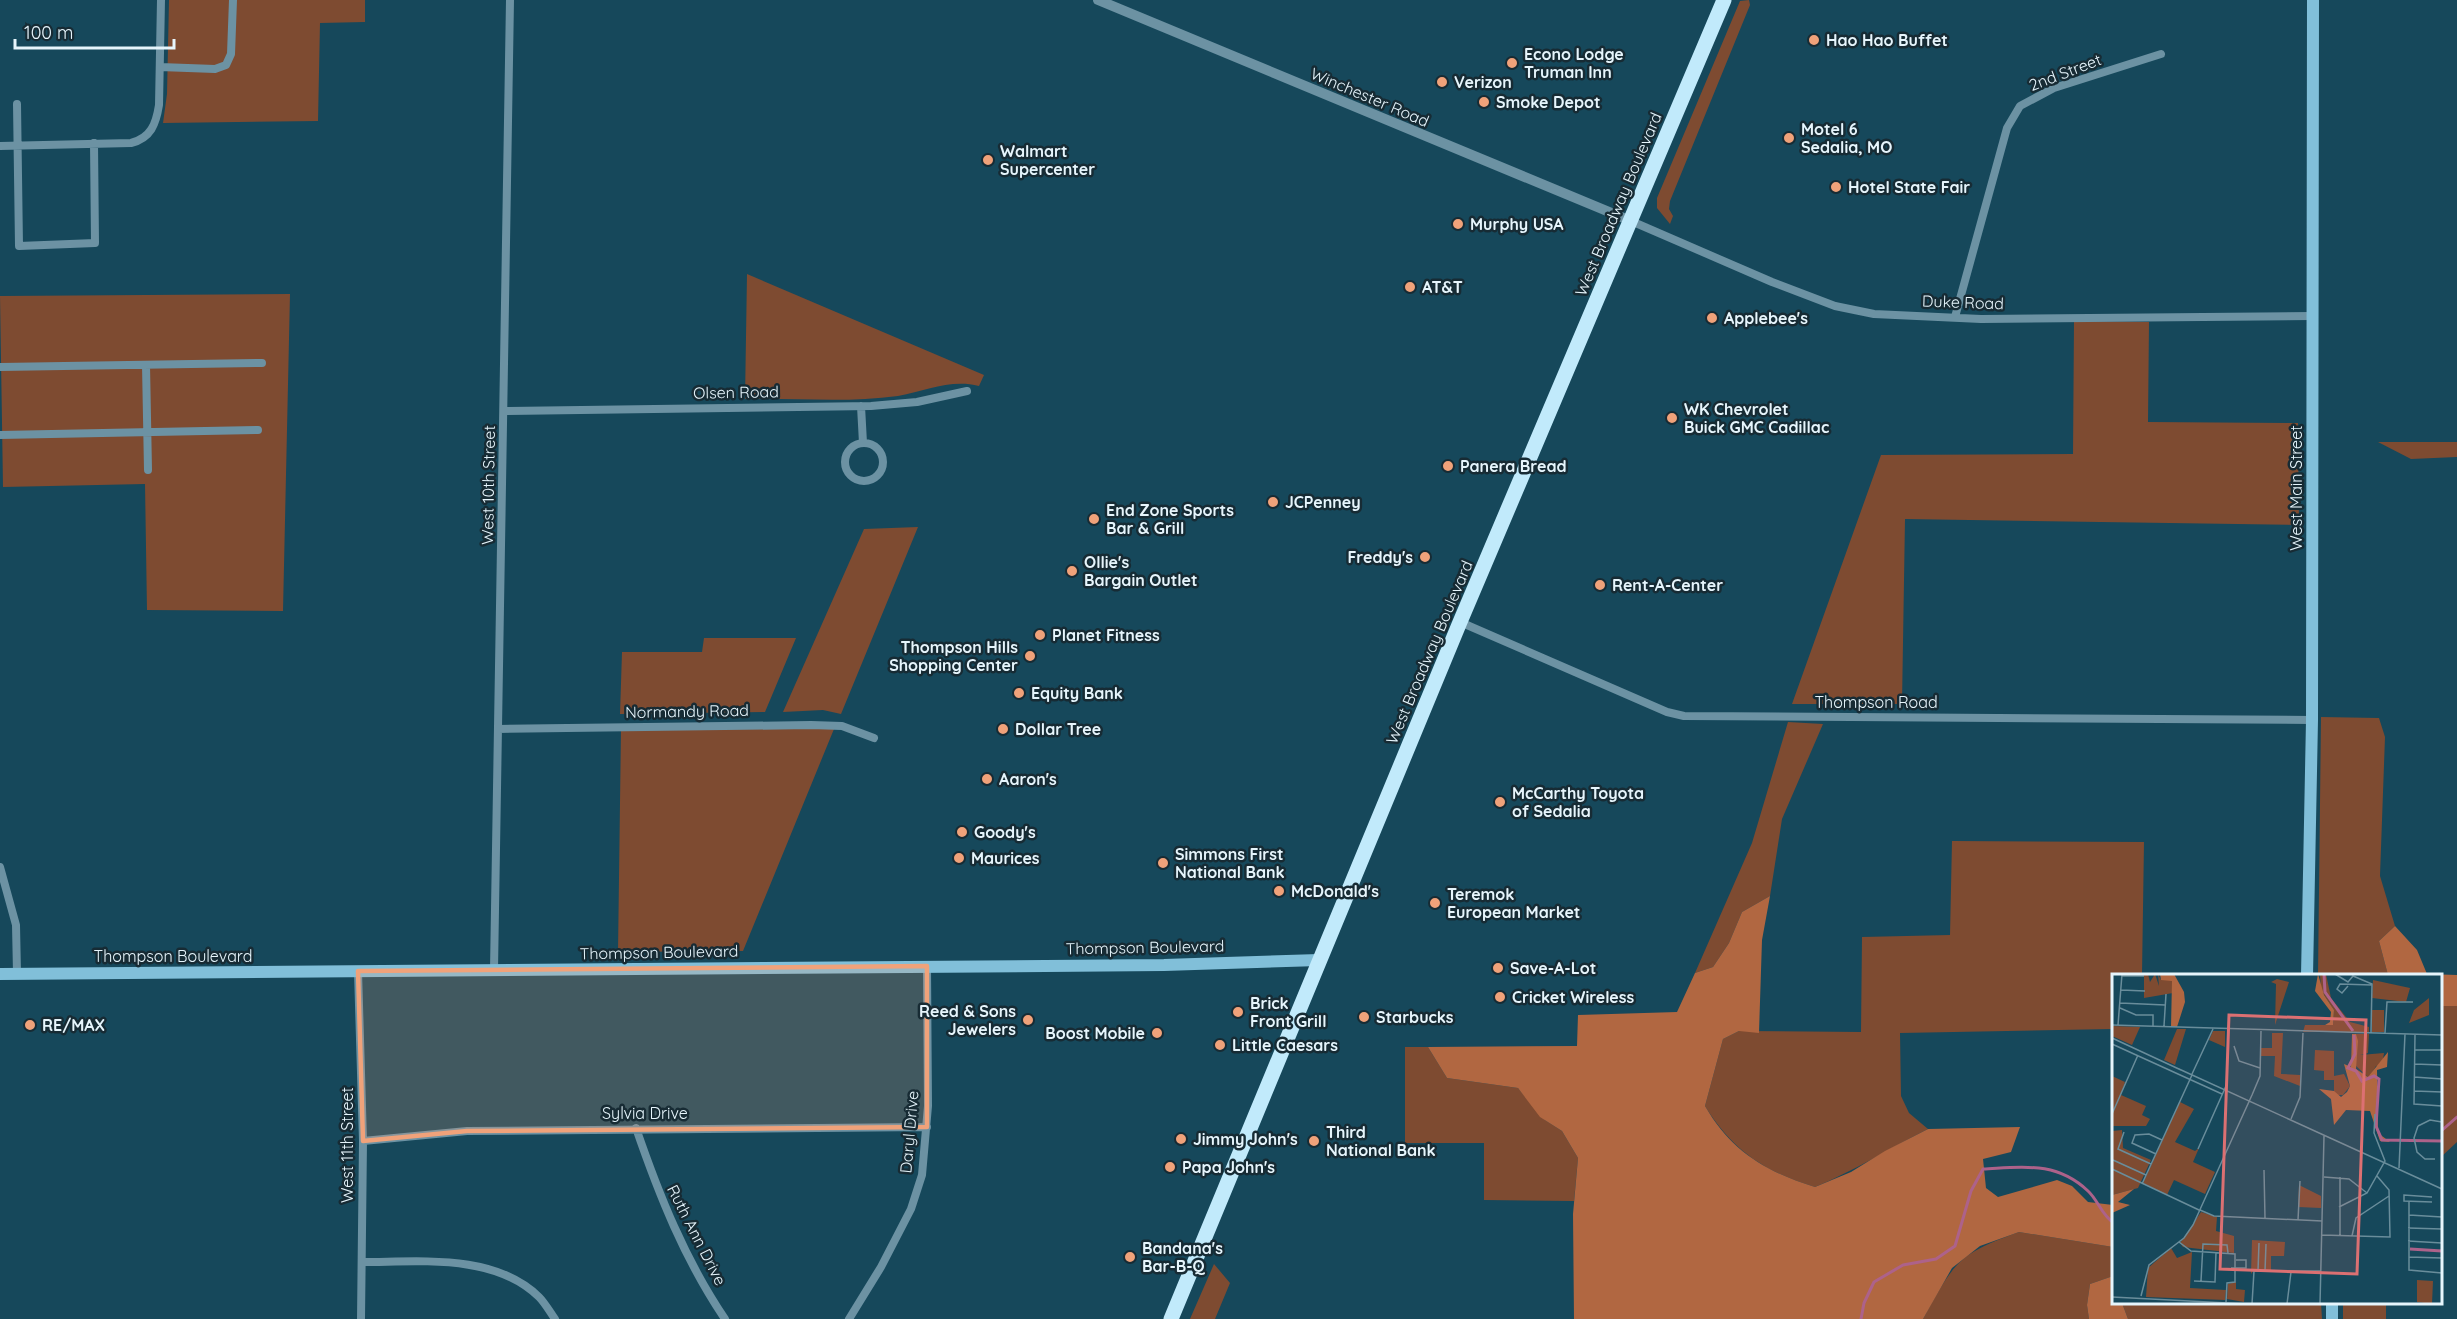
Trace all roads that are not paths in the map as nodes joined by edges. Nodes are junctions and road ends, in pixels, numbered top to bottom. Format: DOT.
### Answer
graph roads {
  1 [pos="160,0"];
  2 [pos="233,0"];
  3 [pos="510,0"];
  4 [pos="1098,0"];
  5 [pos="1724,0"];
  6 [pos="2313,0"];
  7 [pos="2161,54"];
  8 [pos="160,68"];
  9 [pos="16,104"];
  10 [pos="94,143"];
  11 [pos="17,145"];
  12 [pos="0,146"];
  13 [pos="1631,221"];
  14 [pos="1955,316"];
  15 [pos="2312,316"];
  16 [pos="262,363"];
  17 [pos="146,365"];
  18 [pos="0,367"];
  19 [pos="967,391"];
  20 [pos="861,406"];
  21 [pos="505,411"];
  22 [pos="258,430"];
  23 [pos="147,432"];
  24 [pos="0,435"];
  25 [pos="863,443"];
  26 [pos="148,470"];
  27 [pos="1460,622"];
  28 [pos="2312,720"];
  29 [pos="498,729"];
  30 [pos="874,738"];
  31 [pos="0,867"];
  32 [pos="1319,960"];
  33 [pos="927,966"];
  34 [pos="358,970"];
  35 [pos="495,970"];
  36 [pos="17,973"];
  37 [pos="0,974"];
  38 [pos="2307,974"];
  39 [pos="927,1127"];
  40 [pos="636,1128"];
  41 [pos="363,1142"];
  42 [pos="362,1262"];
  43 [pos="2331,1304"];
  44 [pos="362,1319"];
  45 [pos="555,1319"];
  46 [pos="725,1319"];
  47 [pos="849,1319"];
  48 [pos="1171,1319"];
  49 [pos="2332,1319"];
  1 -- 8 [label="street"];
  2 -- 8 [label="street"];
  3 -- 21 [label="street, West 10th Street"];
  4 -- 13 [label="street, Winchester Road"];
  5 -- 13 [label="highway, West Broadway Boulevard"];
  6 -- 15 [label="main road, West Main Street"];
  7 -- 14 [label="street, 2nd Street"];
  8 -- 10 [label="street"];
  9 -- 11 [label="street"];
  10 -- 11 [label="street"];
  10 -- 11 [label="street"];
  11 -- 12 [label="street"];
  13 -- 14 [label="street, Duke Road"];
  13 -- 27 [label="highway, West Broadway Boulevard"];
  14 -- 15 [label="street, Duke Road"];
  15 -- 28 [label="main road, West Main Street"];
  16 -- 17 [label="street"];
  17 -- 18 [label="street"];
  17 -- 23 [label="street"];
  19 -- 20 [label="street, Olsen Road"];
  20 -- 21 [label="street, Olsen Road"];
  20 -- 25 [label="street"];
  21 -- 29 [label="street, West 10th Street"];
  22 -- 23 [label="street"];
  23 -- 24 [label="street"];
  23 -- 26 [label="street"];
  25 -- 25 [label="street"];
  27 -- 28 [label="street, Thompson Road"];
  27 -- 32 [label="highway, West Broadway Boulevard"];
  28 -- 38 [label="main road, West Main Street"];
  29 -- 30 [label="street, Normandy Road"];
  29 -- 35 [label="street, West 10th Street"];
  31 -- 36 [label="street"];
  32 -- 33 [label="main road, Thompson Boulevard"];
  32 -- 48 [label="highway, West Broadway Boulevard"];
  33 -- 35 [label="main road, Thompson Boulevard"];
  33 -- 39 [label="street, Daryl Drive"];
  34 -- 35 [label="main road, Thompson Boulevard"];
  34 -- 36 [label="main road, Thompson Boulevard"];
  34 -- 41 [label="street, West 11th Street"];
  36 -- 37 [label="main road, Thompson Boulevard"];
  39 -- 40 [label="street, Sylvia Drive"];
  39 -- 47 [label="street, Daryl Drive"];
  40 -- 41 [label="street, Sylvia Drive"];
  40 -- 46 [label="street, Ruth Ann Drive"];
  41 -- 42 [label="street, West 11th Street"];
  42 -- 44 [label="street, West 11th Street"];
  42 -- 45 [label="street"];
  43 -- 49 [label="main road"];
}
